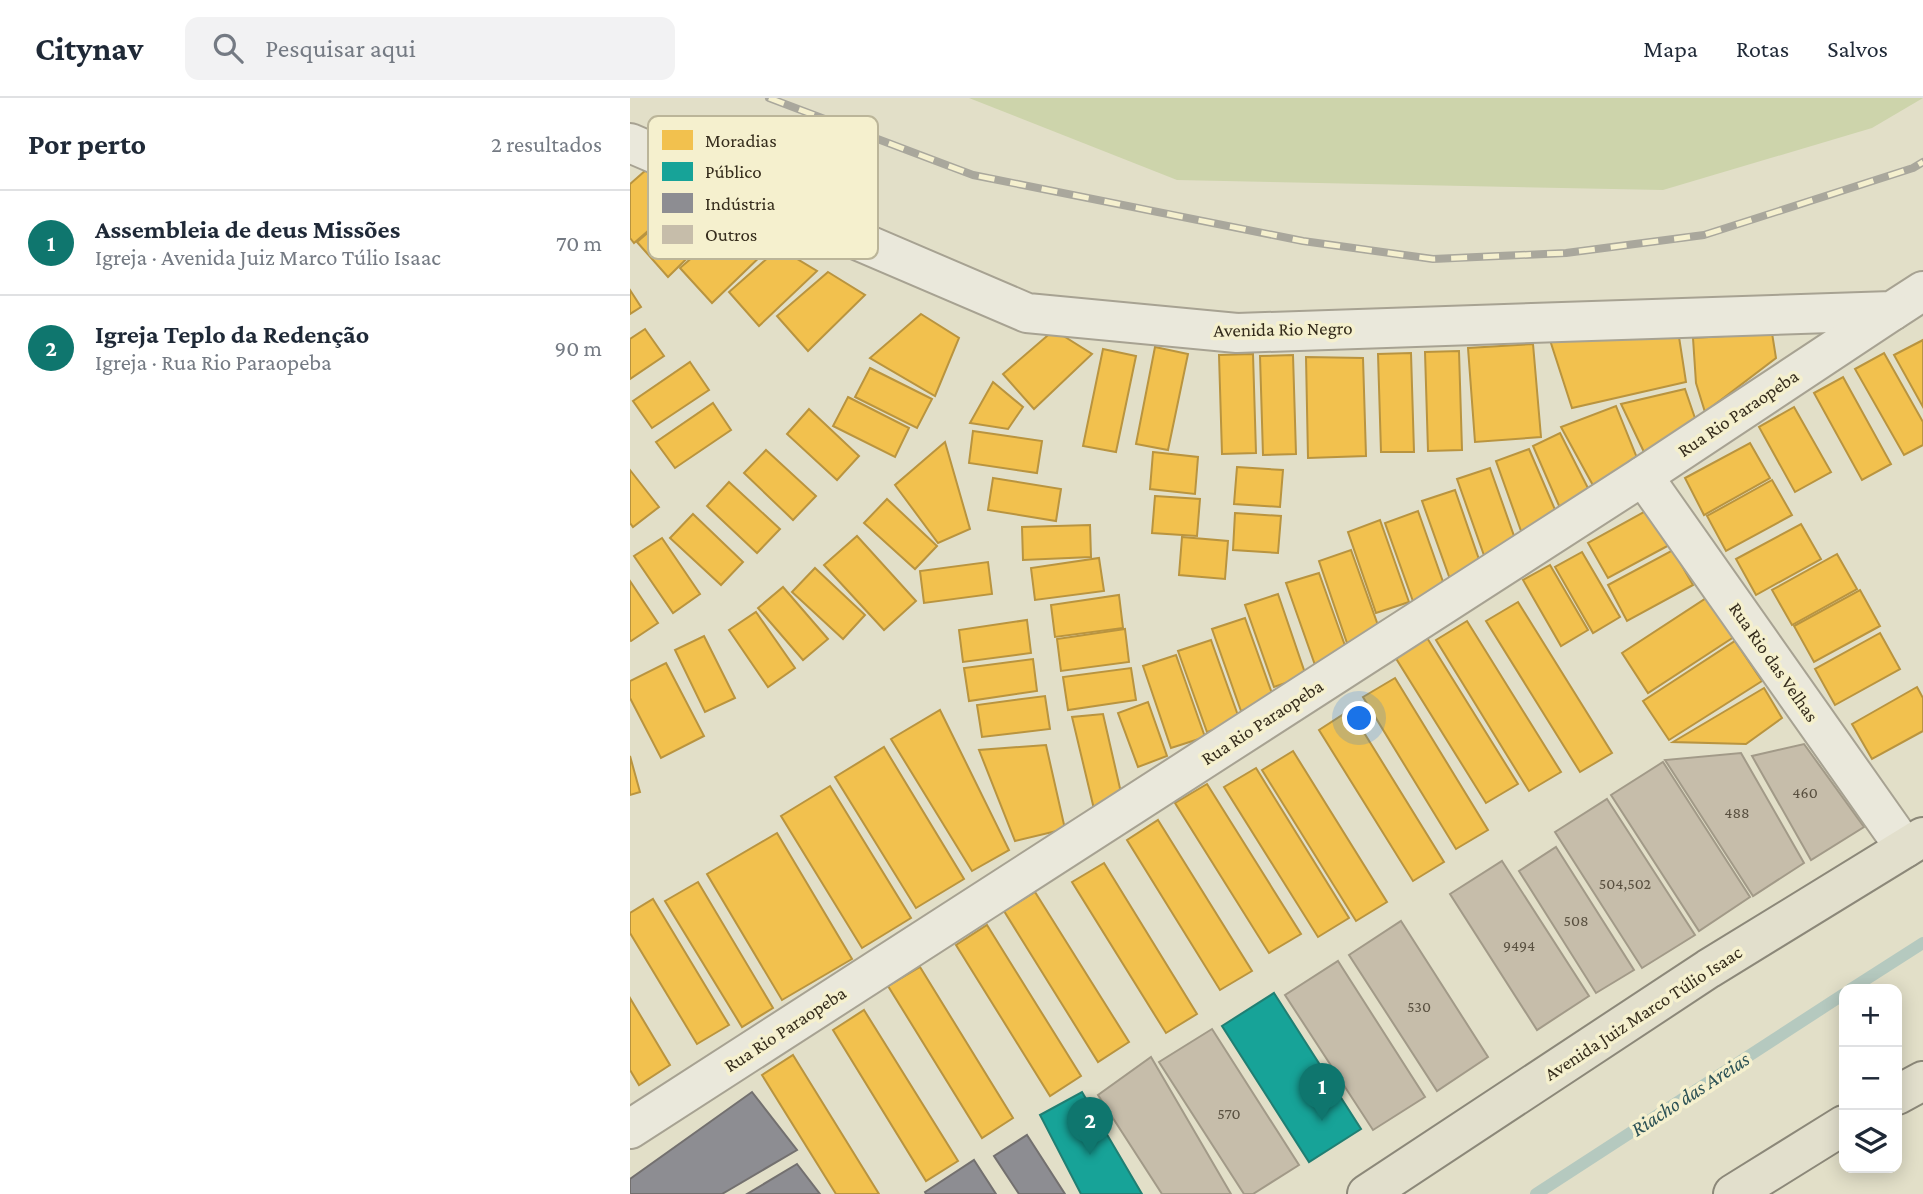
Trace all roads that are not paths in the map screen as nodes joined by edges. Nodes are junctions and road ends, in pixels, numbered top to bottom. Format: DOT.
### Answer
graph roads {
  1 [pos="630,143"];
  2 [pos="648,151"];
  3 [pos="878,249"];
  4 [pos="1908,301"];
  5 [pos="1643,476"];
  6 [pos="1914,843"];
  7 [pos="1923,1080"];
  8 [pos="1902,1092"];
  9 [pos="1839,1128"];
  10 [pos="630,1129"];
  11 [pos="1367,1194"];
  12 [pos="1733,1194"];
  1 -- 2 [label="street, Avenida Rio Negro"];
  3 -- 4 [label="street, Avenida Rio Negro"];
  4 -- 5 [label="street, Rua Rio Paraopeba"];
  5 -- 6 [label="street, Rua Rio das Velhas"];
  5 -- 10 [label="street, Rua Rio Paraopeba"];
  6 -- 11 [label="main road, Avenida Juiz Marco Túlio Isaac"];
  7 -- 8 [label="main road"];
  9 -- 12 [label="main road"];
}
